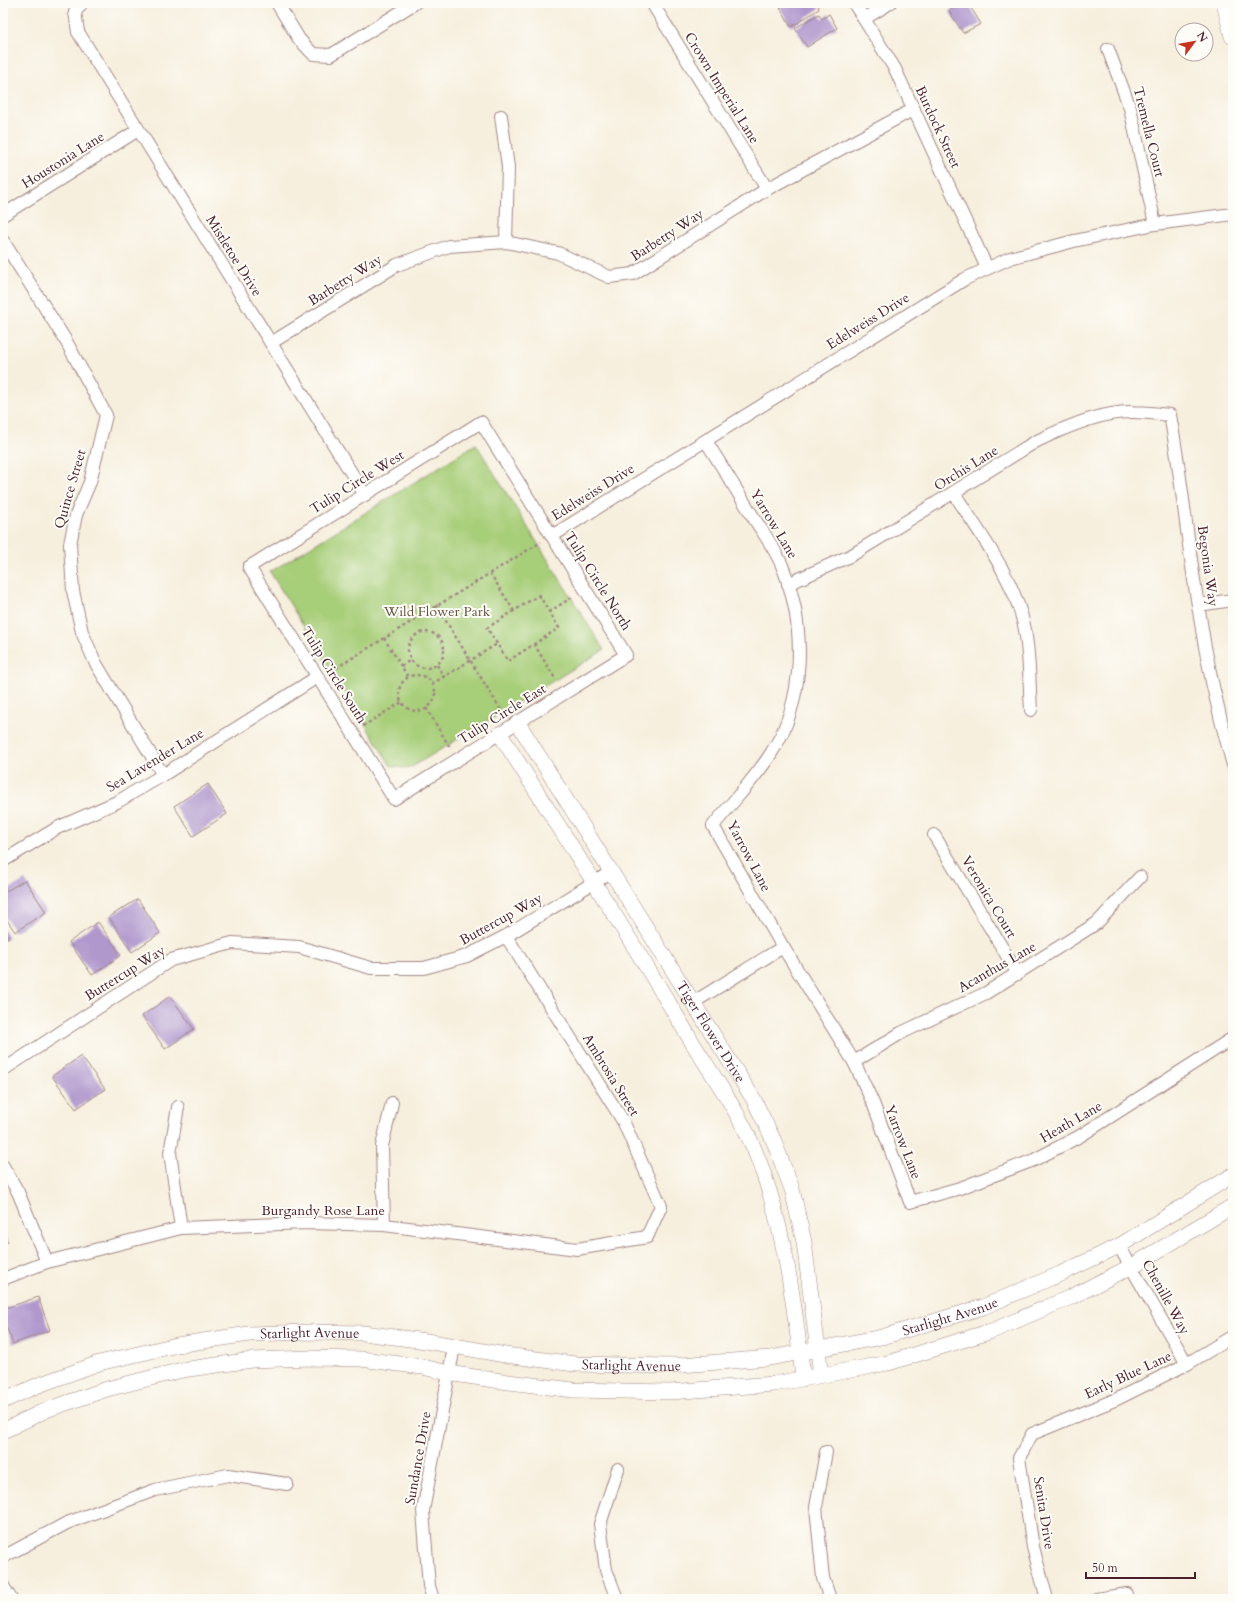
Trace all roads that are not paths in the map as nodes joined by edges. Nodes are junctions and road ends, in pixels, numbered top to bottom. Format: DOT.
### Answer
graph roads {
  1 [pos="82,3"];
  2 [pos="277,3"];
  3 [pos="414,3"];
  4 [pos="652,3"];
  5 [pos="854,3"];
  6 [pos="890,3"];
  7 [pos="1226,3"];
  8 [pos="864,19"];
  9 [pos="1233,36"];
  10 [pos="1108,49"];
  11 [pos="914,109"];
  12 [pos="501,116"];
  13 [pos="138,130"];
  14 [pos="767,188"];
  15 [pos="1233,214"];
  16 [pos="3,215"];
  17 [pos="1155,224"];
  18 [pos="3,241"];
  19 [pos="506,242"];
  20 [pos="987,268"];
  21 [pos="271,343"];
  22 [pos="1170,415"];
  23 [pos="481,422"];
  24 [pos="706,440"];
  25 [pos="954,493"];
  26 [pos="365,495"];
  27 [pos="552,536"];
  28 [pos="249,566"];
  29 [pos="788,584"];
  30 [pos="1233,600"];
  31 [pos="1198,605"];
  32 [pos="626,655"];
  33 [pos="317,677"];
  34 [pos="1031,710"];
  35 [pos="510,728"];
  36 [pos="1233,765"];
  37 [pos="163,775"];
  38 [pos="394,799"];
  39 [pos="934,835"];
  40 [pos="4,857"];
  41 [pos="611,872"];
  42 [pos="1140,877"];
  43 [pos="593,882"];
  44 [pos="506,936"];
  45 [pos="783,947"];
  46 [pos="1018,974"];
  47 [pos="694,1002"];
  48 [pos="1233,1038"];
  49 [pos="854,1062"];
  50 [pos="3,1070"];
  51 [pos="392,1103"];
  52 [pos="178,1107"];
  53 [pos="3,1166"];
  54 [pos="1233,1175"];
  55 [pos="910,1202"];
  56 [pos="1233,1206"];
  57 [pos="384,1225"];
  58 [pos="181,1228"];
  59 [pos="647,1237"];
  60 [pos="1119,1246"];
  61 [pos="47,1262"];
  62 [pos="1132,1266"];
  63 [pos="3,1279"];
  64 [pos="1233,1336"];
  65 [pos="454,1347"];
  66 [pos="818,1349"];
  67 [pos="800,1352"];
  68 [pos="1187,1364"];
  69 [pos="448,1374"];
  70 [pos="821,1374"];
  71 [pos="803,1378"];
  72 [pos="3,1401"];
  73 [pos="3,1430"];
  74 [pos="1032,1434"];
  75 [pos="826,1452"];
  76 [pos="618,1469"];
  77 [pos="287,1484"];
  78 [pos="3,1557"];
  79 [pos="3,1586"];
  80 [pos="1127,1594"];
  81 [pos="11,1599"];
  82 [pos="433,1599"];
  83 [pos="617,1599"];
  84 [pos="830,1599"];
  85 [pos="1047,1599"];
  86 [pos="1096,1599"];
  1 -- 13 [label="street, Mistletoe Drive"];
  2 -- 3 [label="street"];
  4 -- 14 [label="street, Crown Imperial Lane"];
  5 -- 8 [label="street, Burdock Street"];
  6 -- 8 [label="street"];
  7 -- 9 [label="main road"];
  8 -- 11 [label="street, Burdock Street"];
  10 -- 17 [label="street, Tremella Court"];
  11 -- 14 [label="street, Barbetty Way"];
  11 -- 20 [label="street, Burdock Street"];
  12 -- 19 [label="street"];
  13 -- 16 [label="street, Houstonia Lane"];
  13 -- 21 [label="street, Mistletoe Drive"];
  14 -- 19 [label="street, Barbetty Way"];
  15 -- 17 [label="street, Edelweiss Drive"];
  17 -- 20 [label="street, Edelweiss Drive"];
  18 -- 37 [label="street, Quince Street"];
  19 -- 21 [label="street, Barbetty Way"];
  20 -- 24 [label="street, Edelweiss Drive"];
  21 -- 26 [label="street, Mistletoe Drive"];
  22 -- 25 [label="street, Orchis Lane"];
  22 -- 31 [label="street, Begonia Way"];
  23 -- 26 [label="street, Tulip Circle West"];
  23 -- 27 [label="street, Tulip Circle North"];
  24 -- 27 [label="street, Edelweiss Drive"];
  24 -- 29 [label="street, Yarrow Lane"];
  25 -- 29 [label="street, Orchis Lane"];
  25 -- 34 [label="street"];
  26 -- 28 [label="street, Tulip Circle West"];
  27 -- 32 [label="street, Tulip Circle North"];
  28 -- 33 [label="street, Tulip Circle South"];
  29 -- 45 [label="street, Yarrow Lane"];
  30 -- 31 [label="street"];
  31 -- 36 [label="street, Begonia Way"];
  32 -- 35 [label="street, Tulip Circle East"];
  33 -- 37 [label="street, Sea Lavender Lane"];
  33 -- 38 [label="street, Tulip Circle South"];
  35 -- 38 [label="street, Tulip Circle East"];
  35 -- 41 [label="street, Tiger Flower Drive"];
  35 -- 43 [label="street, Tiger Flower Drive"];
  37 -- 40 [label="street, Sea Lavender Lane"];
  39 -- 46 [label="street, Veronica Court"];
  41 -- 43 [label="street, Buttercup Way"];
  41 -- 47 [label="street, Tiger Flower Drive"];
  42 -- 46 [label="street, Acanthus Lane"];
  43 -- 44 [label="street, Buttercup Way"];
  43 -- 67 [label="street, Tiger Flower Drive"];
  44 -- 50 [label="street, Buttercup Way"];
  44 -- 59 [label="street, Ambrosia Street"];
  45 -- 47 [label="street"];
  45 -- 49 [label="street, Yarrow Lane"];
  46 -- 49 [label="street, Acanthus Lane"];
  47 -- 66 [label="street, Tiger Flower Drive"];
  48 -- 55 [label="street, Heath Lane"];
  49 -- 55 [label="street, Yarrow Lane"];
  51 -- 57 [label="street"];
  52 -- 58 [label="street"];
  53 -- 61 [label="street"];
  54 -- 60 [label="street, Starlight Avenue"];
  56 -- 62 [label="street, Starlight Avenue"];
  57 -- 58 [label="street, Burgandy Rose Lane"];
  57 -- 59 [label="street, Burgandy Rose Lane"];
  58 -- 61 [label="street, Burgandy Rose Lane"];
  60 -- 62 [label="street, Chenille Way"];
  60 -- 66 [label="street, Starlight Avenue"];
  61 -- 63 [label="street, Burgandy Rose Lane"];
  62 -- 68 [label="street, Chenille Way"];
  62 -- 70 [label="street, Starlight Avenue"];
  64 -- 68 [label="street, Early Blue Lane"];
  65 -- 67 [label="street, Starlight Avenue"];
  65 -- 69 [label="street, Sundance Drive"];
  65 -- 72 [label="street, Starlight Avenue"];
  66 -- 67 [label="street, Starlight Avenue"];
  66 -- 70 [label="street, Tiger Flower Drive"];
  67 -- 71 [label="street, Tiger Flower Drive"];
  68 -- 74 [label="street, Early Blue Lane"];
  69 -- 71 [label="street, Starlight Avenue"];
  69 -- 73 [label="street, Starlight Avenue"];
  69 -- 82 [label="street, Sundance Drive"];
  70 -- 71 [label="street, Starlight Avenue"];
  74 -- 85 [label="street, Senita Drive"];
  75 -- 84 [label="street"];
  76 -- 83 [label="street"];
  77 -- 78 [label="street"];
  79 -- 81 [label="street"];
  80 -- 86 [label="street"];
}
